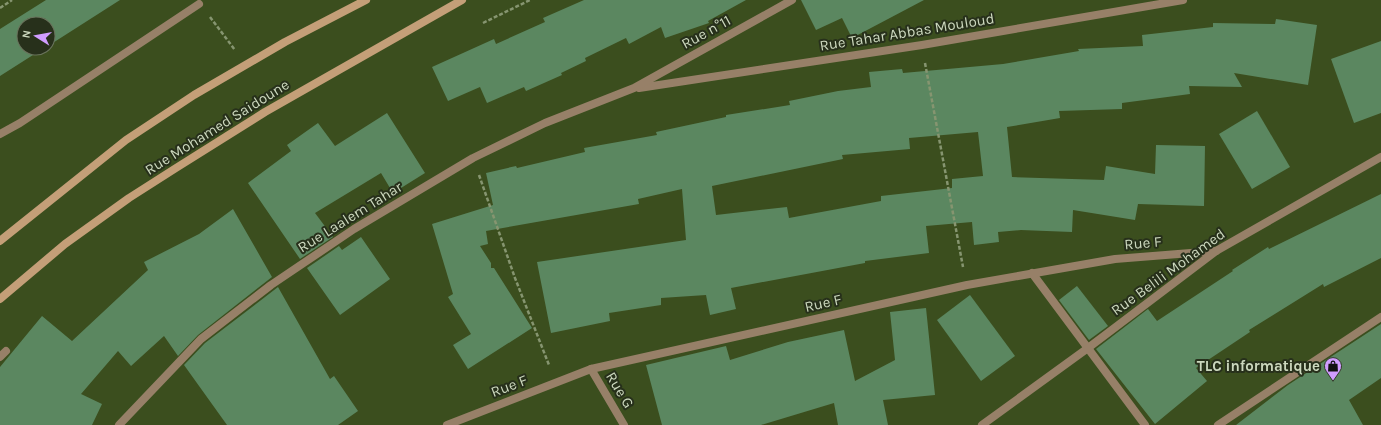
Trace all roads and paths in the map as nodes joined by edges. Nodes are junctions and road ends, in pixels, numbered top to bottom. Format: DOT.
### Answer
graph roads {
  1 [pos="12,0"];
  2 [pos="366,0"];
  3 [pos="462,0"];
  4 [pos="530,0"];
  5 [pos="792,0"];
  6 [pos="1184,0"];
  7 [pos="199,4"];
  8 [pos="0,8"];
  9 [pos="483,23"];
  10 [pos="922,45"];
  11 [pos="246,64"];
  12 [pos="634,88"];
  13 [pos="0,134"];
  14 [pos="1381,157"];
  15 [pos="473,158"];
  16 [pos="0,242"];
  17 [pos="1216,251"];
  18 [pos="1032,273"];
  19 [pos="967,285"];
  20 [pos="0,299"];
  21 [pos="1381,317"];
  22 [pos="1088,348"];
  23 [pos="591,369"];
  24 [pos="555,383"];
  25 [pos="119,425"];
  26 [pos="447,425"];
  27 [pos="624,425"];
  28 [pos="982,425"];
  29 [pos="1145,425"];
  30 [pos="1218,425"];
  1 -- 8 [label="path"];
  2 -- 11 [label="main road"];
  3 -- 20 [label="main road, Rue Mohamed Saidoune"];
  4 -- 9 [label="path"];
  5 -- 12 [label="street, Rue n°11"];
  6 -- 10 [label="street, Rue Tahar Abbas Mouloud"];
  7 -- 11 [label="path"];
  7 -- 13 [label="street"];
  10 -- 12 [label="street, Rue Tahar Abbas Mouloud"];
  10 -- 19 [label="path"];
  11 -- 16 [label="main road"];
  12 -- 15 [label="street, Rue Laalem Tahar"];
  14 -- 17 [label="street, Rue Belili Mohamed"];
  15 -- 24 [label="path"];
  15 -- 25 [label="street, Rue Laalem Tahar"];
  17 -- 18 [label="street, Rue F"];
  17 -- 22 [label="street, Rue Belili Mohamed"];
  18 -- 19 [label="street, Rue F"];
  18 -- 22 [label="street"];
  19 -- 23 [label="street, Rue F"];
  21 -- 30 [label="street"];
  22 -- 28 [label="street, Rue Belili Mohamed"];
  22 -- 29 [label="street"];
  23 -- 24 [label="street, Rue F"];
  23 -- 27 [label="street, Rue G"];
  24 -- 26 [label="street, Rue F"];
}
